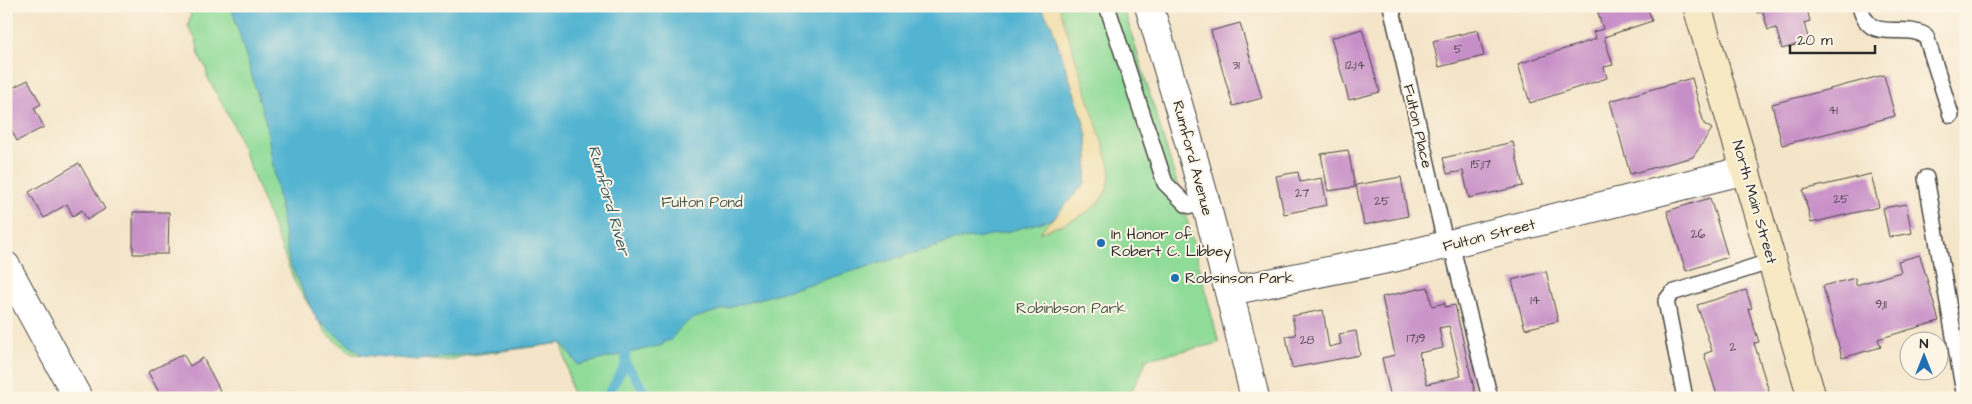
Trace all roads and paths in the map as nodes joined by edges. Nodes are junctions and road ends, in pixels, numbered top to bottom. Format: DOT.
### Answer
graph roads {
  1 [pos="1106,6"];
  2 [pos="1149,6"];
  3 [pos="1391,6"];
  4 [pos="1697,6"];
  5 [pos="1860,6"];
  6 [pos="1951,115"];
  7 [pos="1746,170"];
  8 [pos="1926,178"];
  9 [pos="1207,208"];
  10 [pos="1448,245"];
  11 [pos="1772,261"];
  12 [pos="6,266"];
  13 [pos="1230,291"];
  14 [pos="78,398"];
  15 [pos="1255,398"];
  16 [pos="1490,398"];
  17 [pos="1685,398"];
  18 [pos="1812,398"];
  19 [pos="1965,398"];
  1 -- 9 [label="lane"];
  2 -- 9 [label="street, Rumford Avenue"];
  3 -- 10 [label="lane, Fulton Place"];
  4 -- 7 [label="main road, North Main Street"];
  5 -- 6 [label="lane"];
  7 -- 10 [label="street, Fulton Street"];
  7 -- 11 [label="main road, North Main Street"];
  8 -- 19 [label="lane"];
  9 -- 13 [label="street, Rumford Avenue"];
  10 -- 13 [label="street, Fulton Street"];
  10 -- 16 [label="lane, Fulton Place"];
  11 -- 17 [label="lane"];
  11 -- 18 [label="main road, North Main Street"];
  12 -- 14 [label="street"];
  13 -- 15 [label="street, Rumford Avenue"];
}
